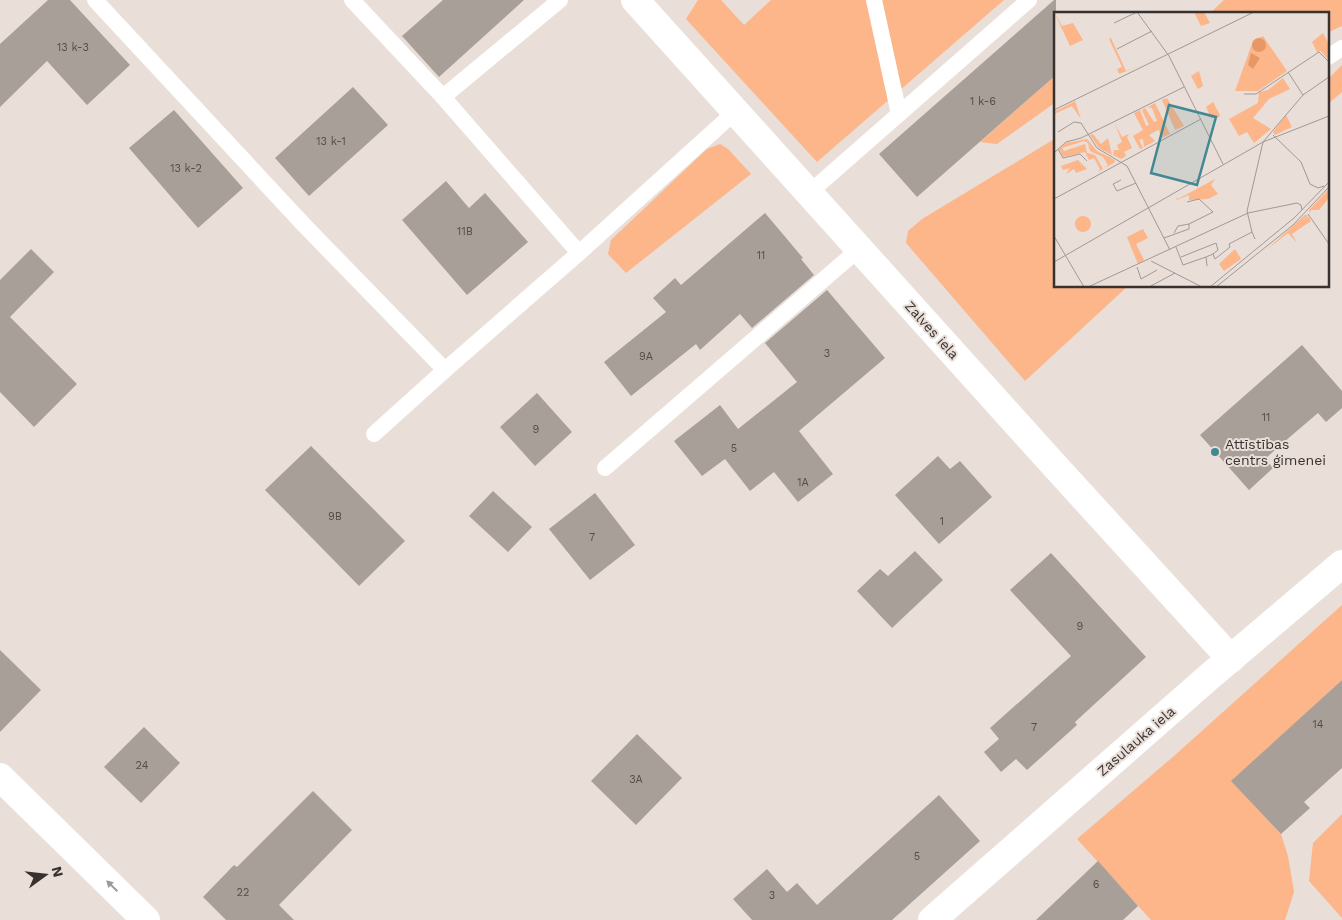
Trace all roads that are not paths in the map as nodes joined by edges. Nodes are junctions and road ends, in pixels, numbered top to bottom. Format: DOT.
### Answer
graph roads {
  1 [pos="95,0"];
  2 [pos="352,0"];
  3 [pos="560,0"];
  4 [pos="874,0"];
  5 [pos="1029,0"];
  6 [pos="642,2"];
  7 [pos="1342,48"];
  8 [pos="1330,56"];
  9 [pos="443,97"];
  10 [pos="736,111"];
  11 [pos="899,114"];
  12 [pos="809,193"];
  13 [pos="859,249"];
  14 [pos="578,253"];
  15 [pos="445,370"];
  16 [pos="374,434"];
  17 [pos="605,468"];
  18 [pos="1342,564"];
  19 [pos="1230,659"];
  20 [pos="0,777"];
  21 [pos="140,918"];
  22 [pos="932,920"];
  1 -- 15 [label="lane"];
  2 -- 9 [label="lane"];
  3 -- 9 [label="lane"];
  4 -- 11 [label="lane"];
  5 -- 11 [label="lane"];
  6 -- 10 [label="street, Zalves iela"];
  7 -- 8 [label="lane"];
  9 -- 14 [label="lane"];
  10 -- 12 [label="street, Zalves iela"];
  10 -- 14 [label="lane"];
  11 -- 12 [label="lane"];
  12 -- 13 [label="street, Zalves iela"];
  13 -- 17 [label="lane"];
  13 -- 19 [label="street, Zalves iela"];
  14 -- 15 [label="lane"];
  15 -- 16 [label="lane"];
  18 -- 19 [label="street, Zasulauka iela"];
  19 -- 22 [label="street, Zasulauka iela"];
  21 -- 20 [label="street, one-way"];
}
